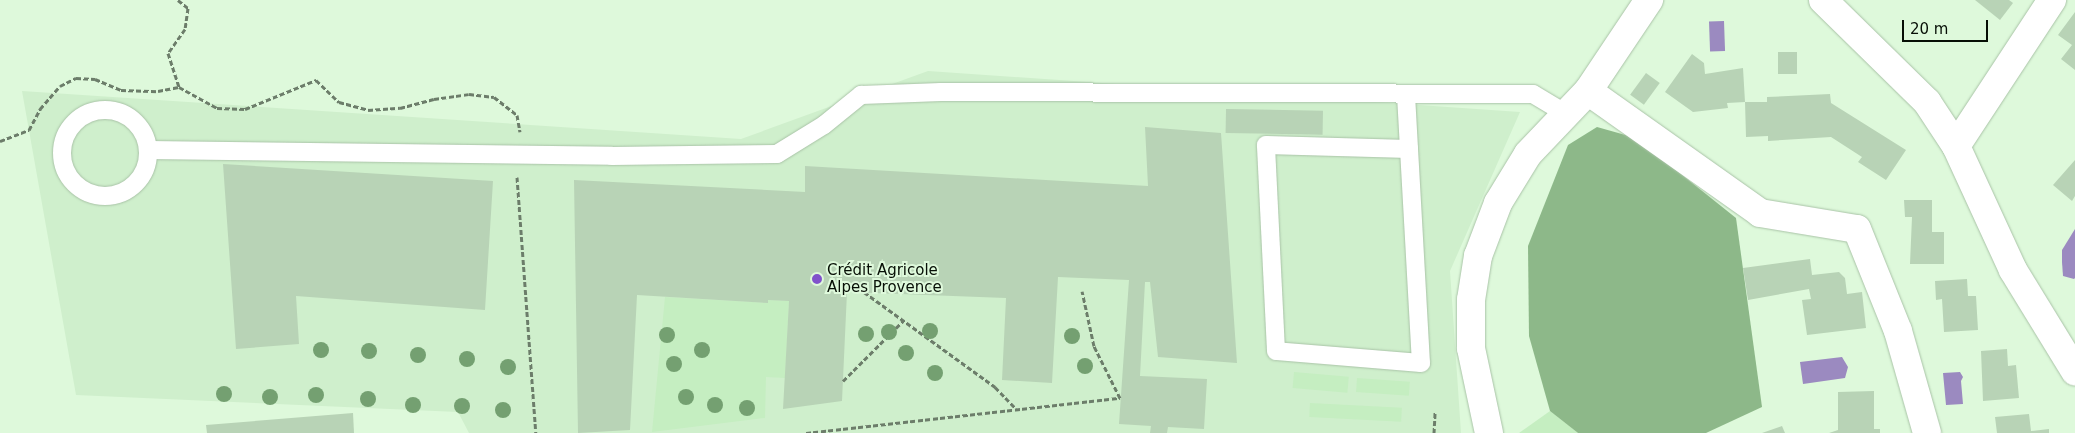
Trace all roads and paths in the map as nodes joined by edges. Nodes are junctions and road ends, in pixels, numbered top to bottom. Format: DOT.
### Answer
graph roads {
  1 [pos="178,0"];
  2 [pos="1649,0"];
  3 [pos="1822,0"];
  4 [pos="2052,0"];
  5 [pos="179,87"];
  6 [pos="1588,90"];
  7 [pos="1406,95"];
  8 [pos="1566,114"];
  9 [pos="0,141"];
  10 [pos="1956,146"];
  11 [pos="1409,149"];
  12 [pos="148,150"];
  13 [pos="520,155"];
  14 [pos="1082,291"];
  15 [pos="864,292"];
  16 [pos="903,321"];
  17 [pos="2075,371"];
  18 [pos="843,381"];
  19 [pos="1016,410"];
  20 [pos="1434,412"];
  21 [pos="536,433"];
  22 [pos="806,433"];
  23 [pos="1434,433"];
  24 [pos="1489,433"];
  25 [pos="1927,433"];
  1 -- 5 [label="path"];
  2 -- 6 [label="street"];
  3 -- 10 [label="street"];
  4 -- 10 [label="street"];
  5 -- 9 [label="path"];
  5 -- 13 [label="path"];
  6 -- 8 [label="street"];
  6 -- 25 [label="street"];
  7 -- 8 [label="lane"];
  7 -- 11 [label="lane"];
  7 -- 13 [label="lane"];
  8 -- 24 [label="street"];
  10 -- 17 [label="street"];
  11 -- 11 [label="lane"];
  12 -- 12 [label="lane"];
  12 -- 13 [label="lane"];
  13 -- 21 [label="path"];
  14 -- 19 [label="path"];
  15 -- 16 [label="path"];
  16 -- 18 [label="path"];
  16 -- 19 [label="path"];
  19 -- 22 [label="path"];
  20 -- 23 [label="path"];
}
